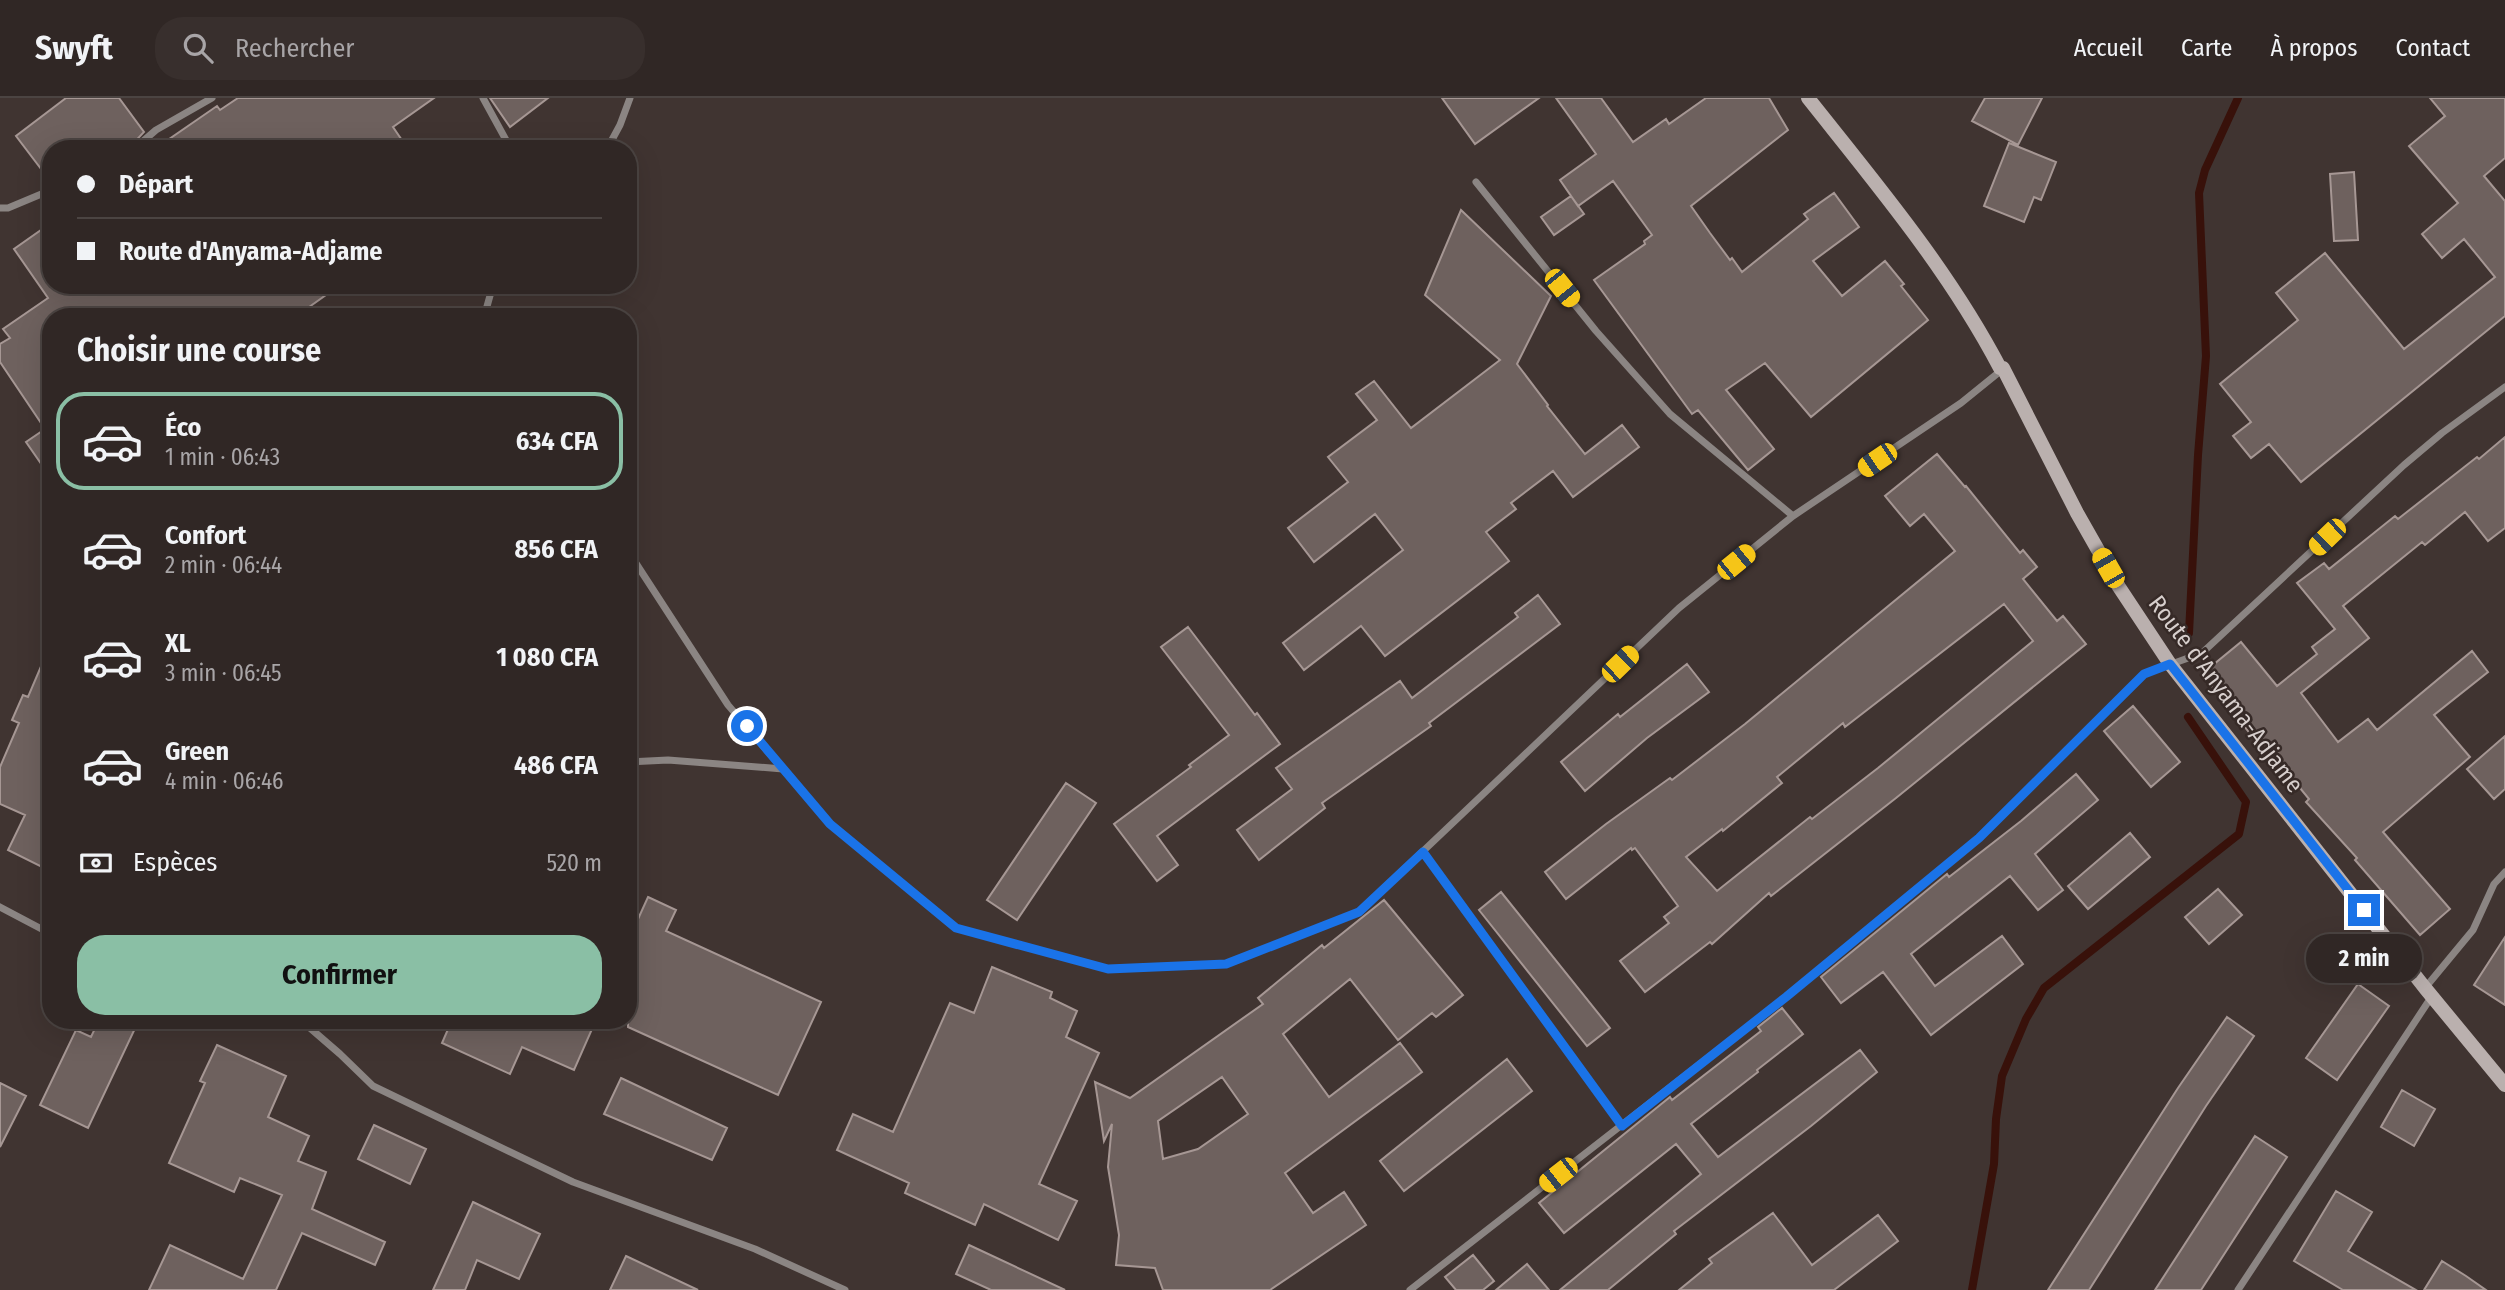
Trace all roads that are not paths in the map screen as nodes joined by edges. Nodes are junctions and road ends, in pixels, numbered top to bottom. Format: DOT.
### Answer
graph roads {
  1 [pos="212,98"];
  2 [pos="483,98"];
  3 [pos="630,98"];
  4 [pos="1808,98"];
  5 [pos="144,140"];
  6 [pos="506,140"];
  7 [pos="612,140"];
  8 [pos="1476,182"];
  9 [pos="42,194"];
  10 [pos="0,208"];
  11 [pos="2003,368"];
  12 [pos="2505,387"];
  13 [pos="1793,516"];
  14 [pos="637,565"];
  15 [pos="2170,664"];
  16 [pos="637,762"];
  17 [pos="783,769"];
  18 [pos="1423,852"];
  19 [pos="2505,872"];
  20 [pos="0,907"];
  21 [pos="42,929"];
  22 [pos="2429,992"];
  23 [pos="311,1029"];
  24 [pos="2505,1085"];
  25 [pos="1622,1126"];
  26 [pos="845,1290"];
  27 [pos="1410,1290"];
  28 [pos="2238,1290"];
  1 -- 5 [label="street"];
  2 -- 6 [label="street"];
  3 -- 7 [label="street"];
  4 -- 11 [label="street, Route d'Anyama-Adjame"];
  8 -- 13 [label="street"];
  9 -- 10 [label="street"];
  11 -- 13 [label="street"];
  11 -- 15 [label="street, Route d'Anyama-Adjame"];
  12 -- 15 [label="street"];
  13 -- 18 [label="street"];
  14 -- 17 [label="street"];
  15 -- 22 [label="street, Route d'Anyama-Adjame"];
  15 -- 25 [label="street"];
  16 -- 17 [label="street"];
  17 -- 18 [label="street"];
  18 -- 25 [label="street"];
  19 -- 22 [label="street"];
  20 -- 21 [label="street"];
  22 -- 24 [label="street, Route d'Anyama-Adjame"];
  22 -- 28 [label="street"];
  23 -- 26 [label="street"];
  25 -- 27 [label="street"];
}
